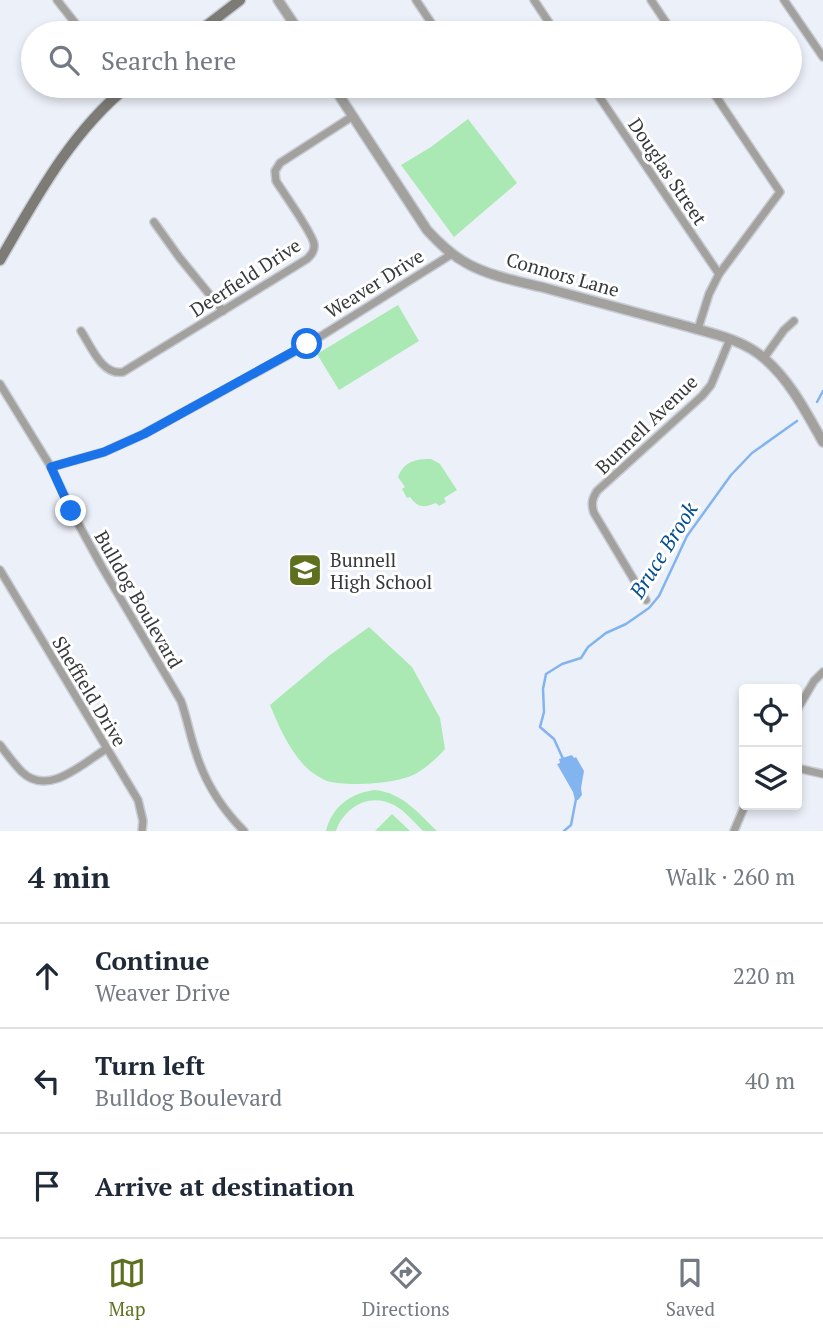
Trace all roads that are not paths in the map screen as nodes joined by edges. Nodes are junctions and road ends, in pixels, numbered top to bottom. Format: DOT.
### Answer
graph roads {
  1 [pos="57,0"];
  2 [pos="240,0"];
  3 [pos="278,0"];
  4 [pos="416,0"];
  5 [pos="534,0"];
  6 [pos="651,0"];
  7 [pos="784,0"];
  8 [pos="74,21"];
  9 [pos="213,21"];
  10 [pos="292,21"];
  11 [pos="430,21"];
  12 [pos="548,21"];
  13 [pos="665,21"];
  14 [pos="798,21"];
  15 [pos="802,26"];
  16 [pos="823,57"];
  17 [pos="114,98"];
  18 [pos="341,98"];
  19 [pos="600,98"];
  20 [pos="717,98"];
  21 [pos="353,116"];
  22 [pos="155,222"];
  23 [pos="452,254"];
  24 [pos="0,260"];
  25 [pos="719,274"];
  26 [pos="223,311"];
  27 [pos="794,321"];
  28 [pos="698,329"];
  29 [pos="81,331"];
  30 [pos="730,339"];
  31 [pos="764,358"];
  32 [pos="0,384"];
  33 [pos="823,442"];
  34 [pos="51,467"];
  35 [pos="0,570"];
  36 [pos="646,600"];
  37 [pos="823,672"];
  38 [pos="802,700"];
  39 [pos="0,745"];
  40 [pos="106,749"];
  41 [pos="802,769"];
  42 [pos="823,774"];
  43 [pos="743,810"];
  44 [pos="142,831"];
  45 [pos="244,831"];
  46 [pos="734,831"];
  1 -- 8 [label="street"];
  2 -- 9 [label="main road"];
  3 -- 10 [label="street"];
  4 -- 11 [label="street"];
  5 -- 12 [label="street"];
  6 -- 13 [label="street"];
  7 -- 14 [label="street"];
  15 -- 16 [label="street"];
  17 -- 24 [label="main road"];
  18 -- 21 [label="street, Connors Lane"];
  19 -- 25 [label="street, Douglas Street"];
  20 -- 25 [label="street"];
  21 -- 23 [label="street, Connors Lane"];
  21 -- 26 [label="street, Deerfield Drive"];
  22 -- 26 [label="street"];
  23 -- 28 [label="street, Connors Lane"];
  23 -- 34 [label="street, Weaver Drive"];
  25 -- 28 [label="street"];
  26 -- 29 [label="street, Deerfield Drive"];
  27 -- 31 [label="street"];
  28 -- 30 [label="street, Connors Lane"];
  30 -- 31 [label="street, Connors Lane"];
  30 -- 36 [label="street, Bunnell Avenue"];
  31 -- 33 [label="street, Connors Lane"];
  32 -- 34 [label="street, Bulldog Boulevard"];
  34 -- 45 [label="street, Bulldog Boulevard"];
  35 -- 40 [label="street, Sheffield Drive"];
  37 -- 38 [label="street"];
  39 -- 40 [label="street"];
  40 -- 44 [label="street, Sheffield Drive"];
  41 -- 42 [label="street"];
  43 -- 46 [label="street"];
}
